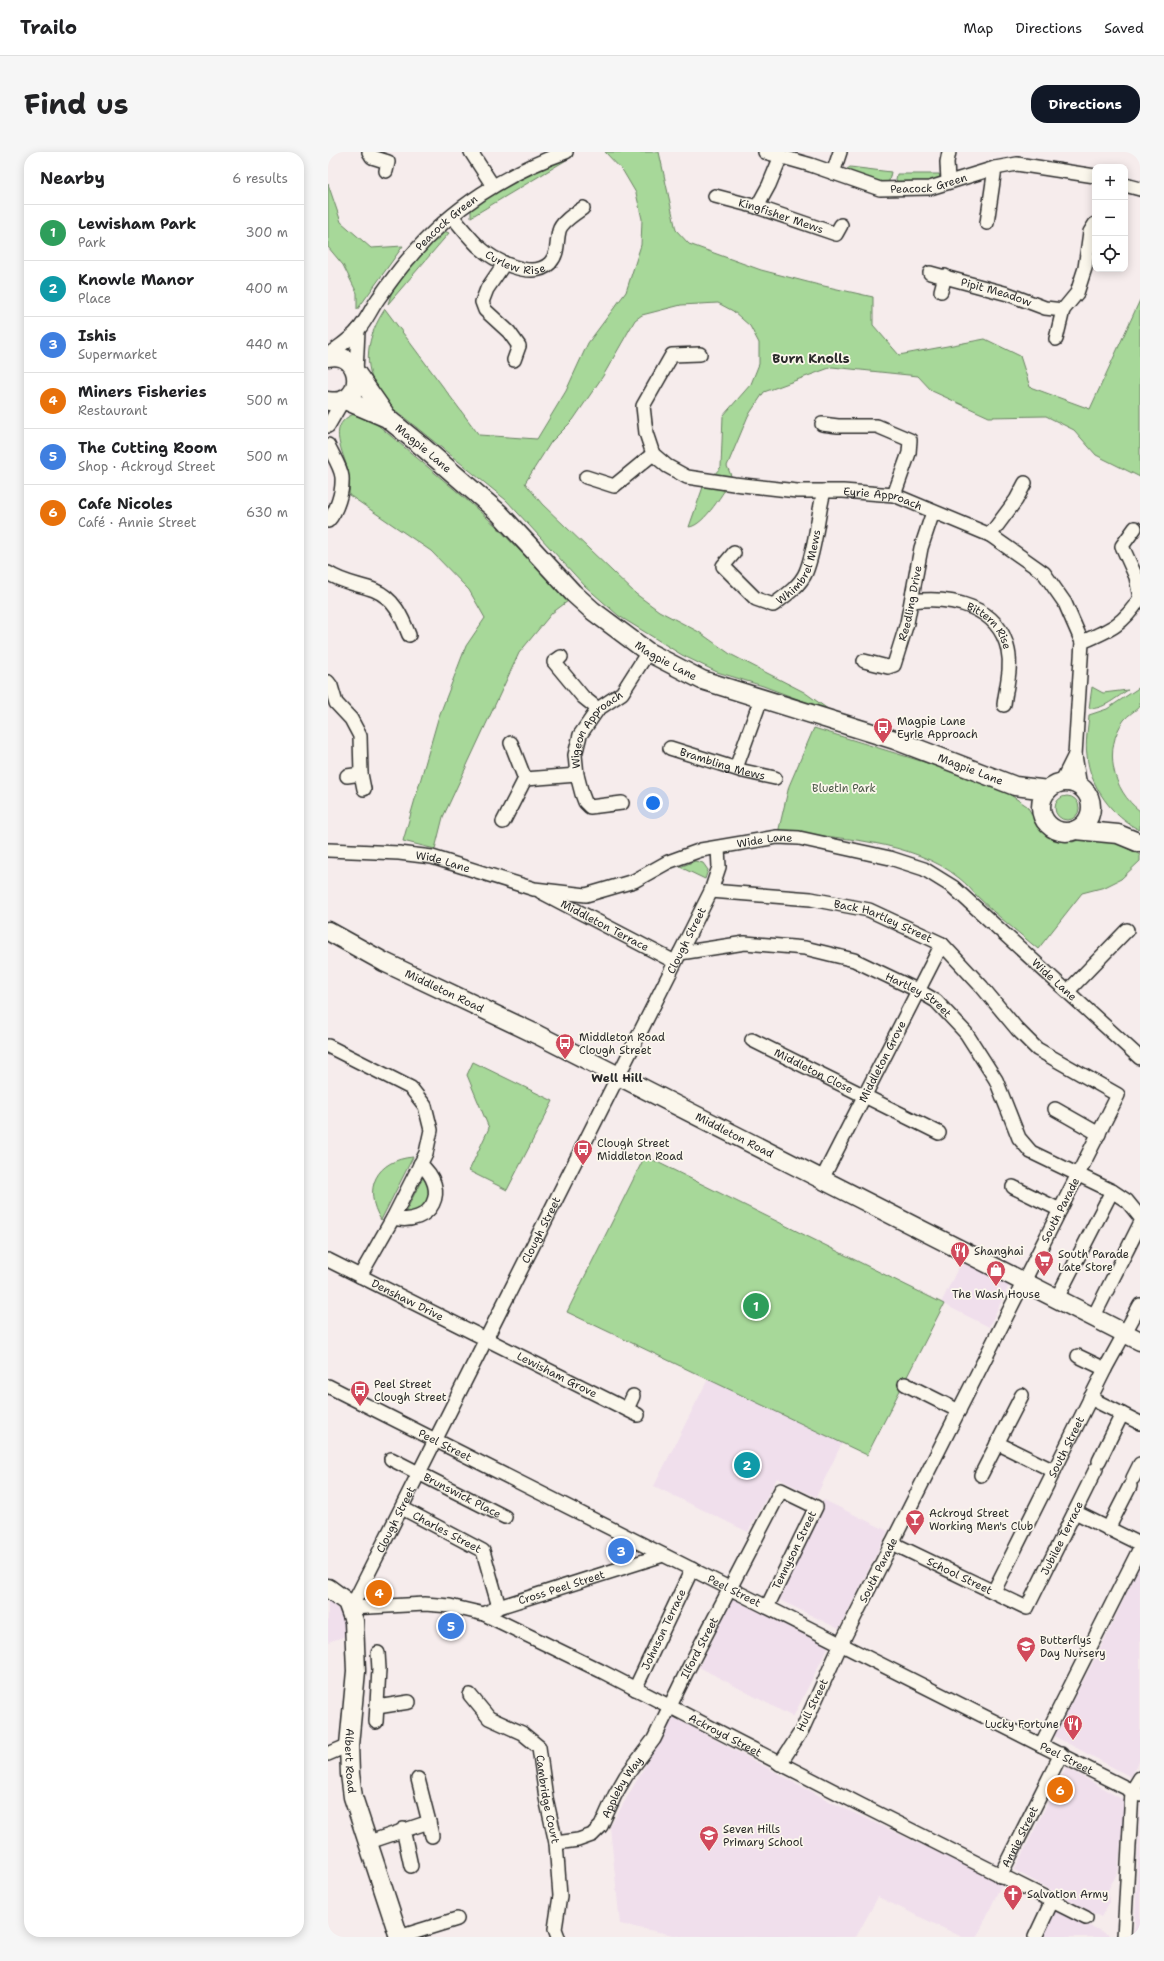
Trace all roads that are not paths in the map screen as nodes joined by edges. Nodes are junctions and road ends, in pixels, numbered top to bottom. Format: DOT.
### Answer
graph roads {
  1 [pos="370,152"];
  2 [pos="471,152"];
  3 [pos="566,152"];
  4 [pos="765,152"];
  5 [pos="840,152"];
  6 [pos="949,152"];
  7 [pos="781,156"];
  8 [pos="995,168"];
  9 [pos="386,171"];
  10 [pos="833,173"];
  11 [pos="1092,176"];
  12 [pos="948,181"];
  13 [pos="494,186"];
  14 [pos="1128,186"];
  15 [pos="1140,189"];
  16 [pos="715,196"];
  17 [pos="757,207"];
  18 [pos="583,208"];
  19 [pos="452,216"];
  20 [pos="987,223"];
  21 [pos="841,225"];
  22 [pos="1092,229"];
  23 [pos="504,264"];
  24 [pos="930,272"];
  25 [pos="945,276"];
  26 [pos="941,291"];
  27 [pos="1063,310"];
  28 [pos="358,330"];
  29 [pos="1056,339"];
  30 [pos="700,354"];
  31 [pos="328,356"];
  32 [pos="514,360"];
  33 [pos="356,373"];
  34 [pos="339,400"];
  35 [pos="387,418"];
  36 [pos="822,424"];
  37 [pos="328,426"];
  38 [pos="328,445"];
  39 [pos="653,454"];
  40 [pos="586,477"];
  41 [pos="1025,483"];
  42 [pos="824,491"];
  43 [pos="894,495"];
  44 [pos="933,512"];
  45 [pos="328,521"];
  46 [pos="1135,528"];
  47 [pos="990,535"];
  48 [pos="734,553"];
  49 [pos="328,573"];
  50 [pos="1140,598"];
  51 [pos="912,601"];
  52 [pos="410,635"];
  53 [pos="1082,642"];
  54 [pos="648,652"];
  55 [pos="561,657"];
  56 [pos="864,661"];
  57 [pos="328,682"];
  58 [pos="761,700"];
  59 [pos="1004,705"];
  60 [pos="332,706"];
  61 [pos="598,709"];
  62 [pos="511,743"];
  63 [pos="670,748"];
  64 [pos="1075,756"];
  65 [pos="736,768"];
  66 [pos="361,774"];
  67 [pos="577,775"];
  68 [pos="347,776"];
  69 [pos="775,778"];
  70 [pos="525,779"];
  71 [pos="1015,786"];
  72 [pos="1054,786"];
  73 [pos="1080,787"];
  74 [pos="364,789"];
  75 [pos="622,802"];
  76 [pos="1091,804"];
  77 [pos="1041,812"];
  78 [pos="503,822"];
  79 [pos="1076,830"];
  80 [pos="1118,834"];
  81 [pos="1140,843"];
  82 [pos="718,848"];
  83 [pos="328,850"];
  84 [pos="534,889"];
  85 [pos="710,891"];
  86 [pos="1126,930"];
  87 [pos="328,931"];
  88 [pos="942,944"];
  89 [pos="677,958"];
  90 [pos="919,991"];
  91 [pos="1068,991"];
  92 [pos="752,1040"];
  93 [pos="328,1046"];
  94 [pos="1140,1058"];
  95 [pos="618,1076"];
  96 [pos="1118,1095"];
  97 [pos="866,1096"];
  98 [pos="1055,1109"];
  99 [pos="939,1133"];
  100 [pos="1099,1134"];
  101 [pos="420,1164"];
  102 [pos="1078,1174"];
  103 [pos="822,1179"];
  104 [pos="1014,1187"];
  105 [pos="1112,1191"];
  106 [pos="1060,1210"];
  107 [pos="1140,1217"];
  108 [pos="393,1218"];
  109 [pos="1140,1224"];
  110 [pos="328,1260"];
  111 [pos="360,1276"];
  112 [pos="1024,1282"];
  113 [pos="1056,1300"];
  114 [pos="1140,1305"];
  115 [pos="1093,1318"];
  116 [pos="1132,1337"];
  117 [pos="486,1340"];
  118 [pos="1078,1356"];
  119 [pos="1105,1369"];
  120 [pos="905,1384"];
  121 [pos="328,1386"];
  122 [pos="1022,1395"];
  123 [pos="634,1396"];
  124 [pos="1090,1398"];
  125 [pos="959,1411"];
  126 [pos="1122,1414"];
  127 [pos="1140,1424"];
  128 [pos="436,1441"];
  129 [pos="997,1443"];
  130 [pos="391,1459"];
  131 [pos="1140,1464"];
  132 [pos="1054,1471"];
  133 [pos="419,1474"];
  134 [pos="981,1475"];
  135 [pos="781,1490"];
  136 [pos="402,1508"];
  137 [pos="1075,1512"];
  138 [pos="505,1517"];
  139 [pos="1108,1528"];
  140 [pos="892,1543"];
  141 [pos="1140,1544"];
  142 [pos="1140,1548"];
  143 [pos="663,1555"];
  144 [pos="692,1570"];
  145 [pos="328,1588"];
  146 [pos="729,1588"];
  147 [pos="994,1591"];
  148 [pos="499,1607"];
  149 [pos="767,1607"];
  150 [pos="351,1608"];
  151 [pos="1027,1608"];
  152 [pos="484,1614"];
  153 [pos="841,1644"];
  154 [pos="378,1653"];
  155 [pos="379,1669"];
  156 [pos="356,1671"];
  157 [pos="635,1689"];
  158 [pos="470,1695"];
  159 [pos="410,1702"];
  160 [pos="376,1707"];
  161 [pos="670,1707"];
  162 [pos="376,1722"];
  163 [pos="349,1745"];
  164 [pos="1041,1745"];
  165 [pos="328,1754"];
  166 [pos="1061,1754"];
  167 [pos="780,1764"];
  168 [pos="1140,1778"];
  169 [pos="418,1779"];
  170 [pos="1136,1793"];
  171 [pos="429,1822"];
  172 [pos="403,1829"];
  173 [pos="432,1836"];
  174 [pos="369,1842"];
  175 [pos="556,1843"];
  176 [pos="412,1866"];
  177 [pos="1000,1876"];
  178 [pos="1052,1901"];
  179 [pos="1086,1918"];
  180 [pos="457,1919"];
  181 [pos="399,1937"];
  182 [pos="558,1937"];
  183 [pos="1035,1937"];
  184 [pos="1125,1937"];
  1 -- 9 [label="street"];
  2 -- 13 [label="street"];
  3 -- 13 [label="street, Peacock Green"];
  4 -- 7 [label="street, Peacock Green"];
  5 -- 10 [label="street"];
  6 -- 12 [label="street"];
  7 -- 10 [label="street, Peacock Green"];
  7 -- 17 [label="street"];
  8 -- 11 [label="street, Peacock Green"];
  8 -- 12 [label="street, Peacock Green"];
  8 -- 20 [label="street"];
  10 -- 12 [label="street, Peacock Green"];
  13 -- 19 [label="street, Peacock Green"];
  14 -- 15 [label="street"];
  16 -- 17 [label="street, Kingfisher Mews"];
  17 -- 21 [label="street, Kingfisher Mews"];
  18 -- 23 [label="street, Curlew Rise"];
  19 -- 23 [label="street, Curlew Rise"];
  19 -- 28 [label="street, Peacock Green"];
  22 -- 27 [label="street"];
  23 -- 32 [label="street"];
  24 -- 25 [label="street, Pipit Meadow"];
  25 -- 26 [label="street"];
  25 -- 27 [label="street, Pipit Meadow"];
  27 -- 29 [label="street"];
  28 -- 31 [label="street, Peacock Green"];
  28 -- 33 [label="street"];
  30 -- 39 [label="street"];
  31 -- 33 [label="street, Magpie Lane"];
  33 -- 34 [label="street"];
  33 -- 35 [label="street, Magpie Lane"];
  34 -- 35 [label="street, Magpie Lane"];
  34 -- 37 [label="street"];
  35 -- 54 [label="street, Magpie Lane"];
  36 -- 43 [label="street"];
  38 -- 45 [label="street"];
  39 -- 40 [label="street"];
  39 -- 42 [label="street, Eyrie Approach"];
  41 -- 47 [label="street"];
  42 -- 43 [label="street, Eyrie Approach"];
  42 -- 48 [label="street, Whimbrel Mews"];
  43 -- 44 [label="street, Eyrie Approach"];
  44 -- 47 [label="street, Eyrie Approach"];
  44 -- 51 [label="street, Reedling Drive"];
  46 -- 50 [label="street"];
  47 -- 53 [label="street, Eyrie Approach"];
  49 -- 52 [label="street"];
  50 -- 53 [label="street"];
  51 -- 56 [label="street, Reedling Drive"];
  51 -- 59 [label="street, Bittern Rise"];
  53 -- 64 [label="street, Eyrie Approach"];
  54 -- 58 [label="street, Magpie Lane"];
  54 -- 61 [label="street, Wigeon Approach"];
  55 -- 61 [label="street"];
  57 -- 60 [label="street"];
  58 -- 65 [label="street"];
  58 -- 71 [label="street, Magpie Lane"];
  60 -- 66 [label="street"];
  61 -- 67 [label="street, Wigeon Approach"];
  62 -- 70 [label="street"];
  63 -- 65 [label="street, Brambling Mews"];
  64 -- 72 [label="street, Eyrie Approach"];
  64 -- 73 [label="street, Eyrie Approach"];
  65 -- 69 [label="street, Brambling Mews"];
  66 -- 68 [label="street"];
  66 -- 74 [label="street"];
  67 -- 70 [label="street"];
  67 -- 75 [label="street, Wigeon Approach"];
  70 -- 78 [label="street"];
  71 -- 72 [label="street, Magpie Lane"];
  71 -- 77 [label="street, Magpie Lane"];
  72 -- 73 [label="street"];
  72 -- 77 [label="street"];
  73 -- 76 [label="street"];
  76 -- 79 [label="street"];
  76 -- 80 [label="street"];
  77 -- 79 [label="street"];
  79 -- 80 [label="street"];
  80 -- 81 [label="street"];
  82 -- 84 [label="street, Wide Lane"];
  82 -- 85 [label="street, Clough Street"];
  82 -- 91 [label="street, Wide Lane"];
  83 -- 84 [label="street, Wide Lane"];
  84 -- 89 [label="street, Middleton Terrace"];
  85 -- 88 [label="street, Back Hartley Street"];
  85 -- 89 [label="street, Clough Street"];
  86 -- 91 [label="street"];
  87 -- 95 [label="street, Middleton Road"];
  88 -- 90 [label="street, Middleton Grove"];
  88 -- 96 [label="street, Back Hartley Street"];
  89 -- 90 [label="street, Hartley Street"];
  89 -- 95 [label="street, Clough Street"];
  90 -- 97 [label="street, Middleton Grove"];
  90 -- 102 [label="street, Hartley Street"];
  91 -- 94 [label="street, Wide Lane"];
  92 -- 97 [label="street, Middleton Close"];
  93 -- 101 [label="street"];
  95 -- 103 [label="street, Middleton Road"];
  95 -- 117 [label="street, Clough Street"];
  96 -- 100 [label="street, South Parade"];
  97 -- 99 [label="street, Middleton Close"];
  97 -- 103 [label="street, Middleton Grove"];
  98 -- 100 [label="street"];
  100 -- 102 [label="street, South Parade"];
  101 -- 108 [label="street"];
  101 -- 108 [label="street"];
  102 -- 105 [label="street, Hartley Street"];
  102 -- 106 [label="street, South Parade"];
  103 -- 112 [label="street, Middleton Road"];
  104 -- 106 [label="street"];
  105 -- 107 [label="street, Hartley Street"];
  105 -- 113 [label="street"];
  106 -- 112 [label="street, South Parade"];
  108 -- 111 [label="street"];
  109 -- 115 [label="street"];
  110 -- 111 [label="street, Denshaw Drive"];
  111 -- 117 [label="street, Denshaw Drive"];
  112 -- 113 [label="street, Middleton Road"];
  112 -- 125 [label="street, South Parade"];
  113 -- 115 [label="street, Middleton Road"];
  114 -- 116 [label="street, South Street"];
  115 -- 116 [label="street, Middleton Road"];
  116 -- 119 [label="street, South Street"];
  117 -- 123 [label="street, Lewisham Grove"];
  117 -- 128 [label="street, Clough Street"];
  118 -- 119 [label="street"];
  119 -- 124 [label="street, South Street"];
  120 -- 125 [label="street"];
  121 -- 128 [label="street, Peel Street"];
  122 -- 129 [label="street"];
  124 -- 126 [label="street"];
  124 -- 132 [label="street, South Street"];
  125 -- 140 [label="street, South Parade"];
  126 -- 127 [label="street"];
  126 -- 137 [label="street, Jubilee Terrace"];
  128 -- 133 [label="street, Clough Street"];
  128 -- 143 [label="street, Peel Street"];
  129 -- 132 [label="street"];
  129 -- 134 [label="street"];
  130 -- 133 [label="street, Brunswick Place"];
  131 -- 139 [label="street"];
  132 -- 147 [label="street, South Street"];
  133 -- 136 [label="street, Clough Street"];
  133 -- 138 [label="street, Brunswick Place"];
  135 -- 146 [label="street, Ilford Street"];
  135 -- 149 [label="street, Tennyson Street"];
  136 -- 148 [label="street, Charles Street"];
  136 -- 150 [label="street, Clough Street"];
  137 -- 139 [label="street"];
  137 -- 151 [label="street, Jubilee Terrace"];
  139 -- 141 [label="street"];
  140 -- 147 [label="street, School Street"];
  140 -- 153 [label="street, South Parade"];
  142 -- 164 [label="street"];
  143 -- 144 [label="street, Peel Street"];
  143 -- 148 [label="street, Cross Peel Street"];
  144 -- 146 [label="street, Peel Street"];
  144 -- 157 [label="street, Johnson Terrace"];
  145 -- 150 [label="street"];
  146 -- 149 [label="street, Peel Street"];
  146 -- 161 [label="street, Ilford Street"];
  147 -- 151 [label="street, School Street"];
  148 -- 152 [label="street, Cross Peel Street"];
  149 -- 153 [label="street, Peel Street"];
  150 -- 152 [label="street, Ackroyd Street"];
  150 -- 156 [label="street, Albert Road"];
  152 -- 157 [label="street, Ackroyd Street"];
  153 -- 164 [label="street, Peel Street"];
  153 -- 167 [label="street, Hull Street"];
  154 -- 155 [label="street"];
  155 -- 156 [label="street"];
  155 -- 160 [label="street"];
  156 -- 163 [label="street, Albert Road"];
  157 -- 161 [label="street, Ackroyd Street"];
  158 -- 175 [label="street, Cambridge Court"];
  159 -- 160 [label="street"];
  160 -- 162 [label="street"];
  161 -- 167 [label="street, Ackroyd Street"];
  161 -- 175 [label="street, Appleby Way"];
  163 -- 165 [label="street"];
  163 -- 174 [label="street, Albert Road"];
  164 -- 166 [label="street, Peel Street"];
  166 -- 170 [label="street, Peel Street"];
  166 -- 177 [label="street, Annie Street"];
  167 -- 177 [label="street, Ackroyd Street"];
  168 -- 170 [label="street"];
  169 -- 171 [label="street"];
  170 -- 184 [label="street"];
  171 -- 172 [label="street"];
  171 -- 173 [label="street"];
  172 -- 174 [label="street"];
  172 -- 176 [label="street"];
  174 -- 181 [label="street, Albert Road"];
  175 -- 182 [label="street, Cambridge Court"];
  177 -- 178 [label="street, Ackroyd Street"];
  178 -- 179 [label="street, Ackroyd Street"];
  178 -- 183 [label="street"];
  180 -- 181 [label="street"];
}
